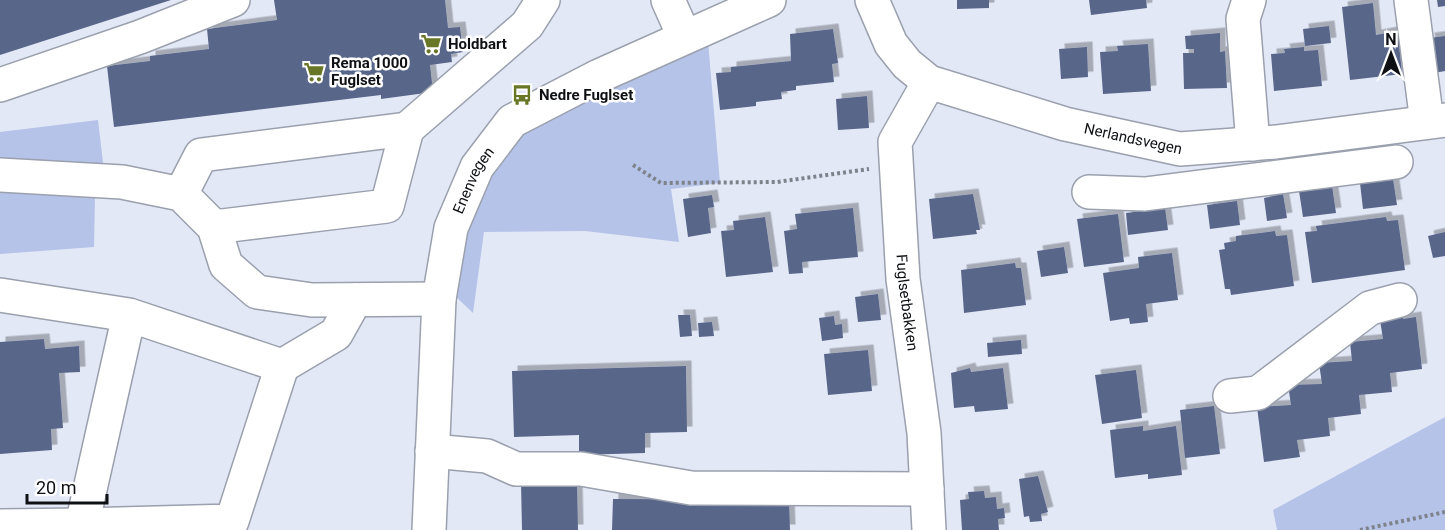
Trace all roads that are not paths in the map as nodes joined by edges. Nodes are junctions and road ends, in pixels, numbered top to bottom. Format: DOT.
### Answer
graph roads {
  1 [pos="233,0"];
  2 [pos="543,0"];
  3 [pos="668,0"];
  4 [pos="769,0"];
  5 [pos="872,0"];
  6 [pos="1249,0"];
  7 [pos="1411,0"];
  8 [pos="684,36"];
  9 [pos="928,82"];
  10 [pos="0,85"];
  11 [pos="1436,121"];
  12 [pos="407,129"];
  13 [pos="1253,144"];
  14 [pos="1396,162"];
  15 [pos="0,175"];
  16 [pos="1089,192"];
  17 [pos="181,194"];
  18 [pos="214,227"];
  19 [pos="0,295"];
  20 [pos="439,299"];
  21 [pos="355,300"];
  22 [pos="1400,300"];
  23 [pos="129,315"];
  24 [pos="282,366"];
  25 [pos="1230,396"];
  26 [pos="432,451"];
  27 [pos="927,489"];
  28 [pos="82,525"];
  29 [pos="0,526"];
  30 [pos="429,530"];
  31 [pos="929,530"];
  1 -- 10 [label="street"];
  2 -- 12 [label="street"];
  3 -- 8 [label="street"];
  4 -- 8 [label="street, Enenvegen"];
  5 -- 9 [label="street, Nerlandsvegen"];
  6 -- 13 [label="street"];
  7 -- 11 [label="street"];
  8 -- 20 [label="street, Enenvegen"];
  9 -- 13 [label="street, Nerlandsvegen"];
  9 -- 27 [label="street, Fuglsetbakken"];
  11 -- 13 [label="street, Nerlandsvegen"];
  12 -- 17 [label="street"];
  12 -- 18 [label="street"];
  14 -- 16 [label="street"];
  15 -- 17 [label="street"];
  17 -- 18 [label="street"];
  18 -- 21 [label="street"];
  19 -- 23 [label="street"];
  20 -- 21 [label="street"];
  20 -- 26 [label="street, Enenvegen"];
  21 -- 24 [label="street"];
  22 -- 25 [label="street"];
  23 -- 24 [label="street"];
  23 -- 28 [label="street"];
  24 -- 28 [label="street"];
  26 -- 27 [label="street"];
  26 -- 30 [label="street, Enenvegen"];
  27 -- 31 [label="street, Fuglsetbakken"];
  28 -- 29 [label="street"];
}
